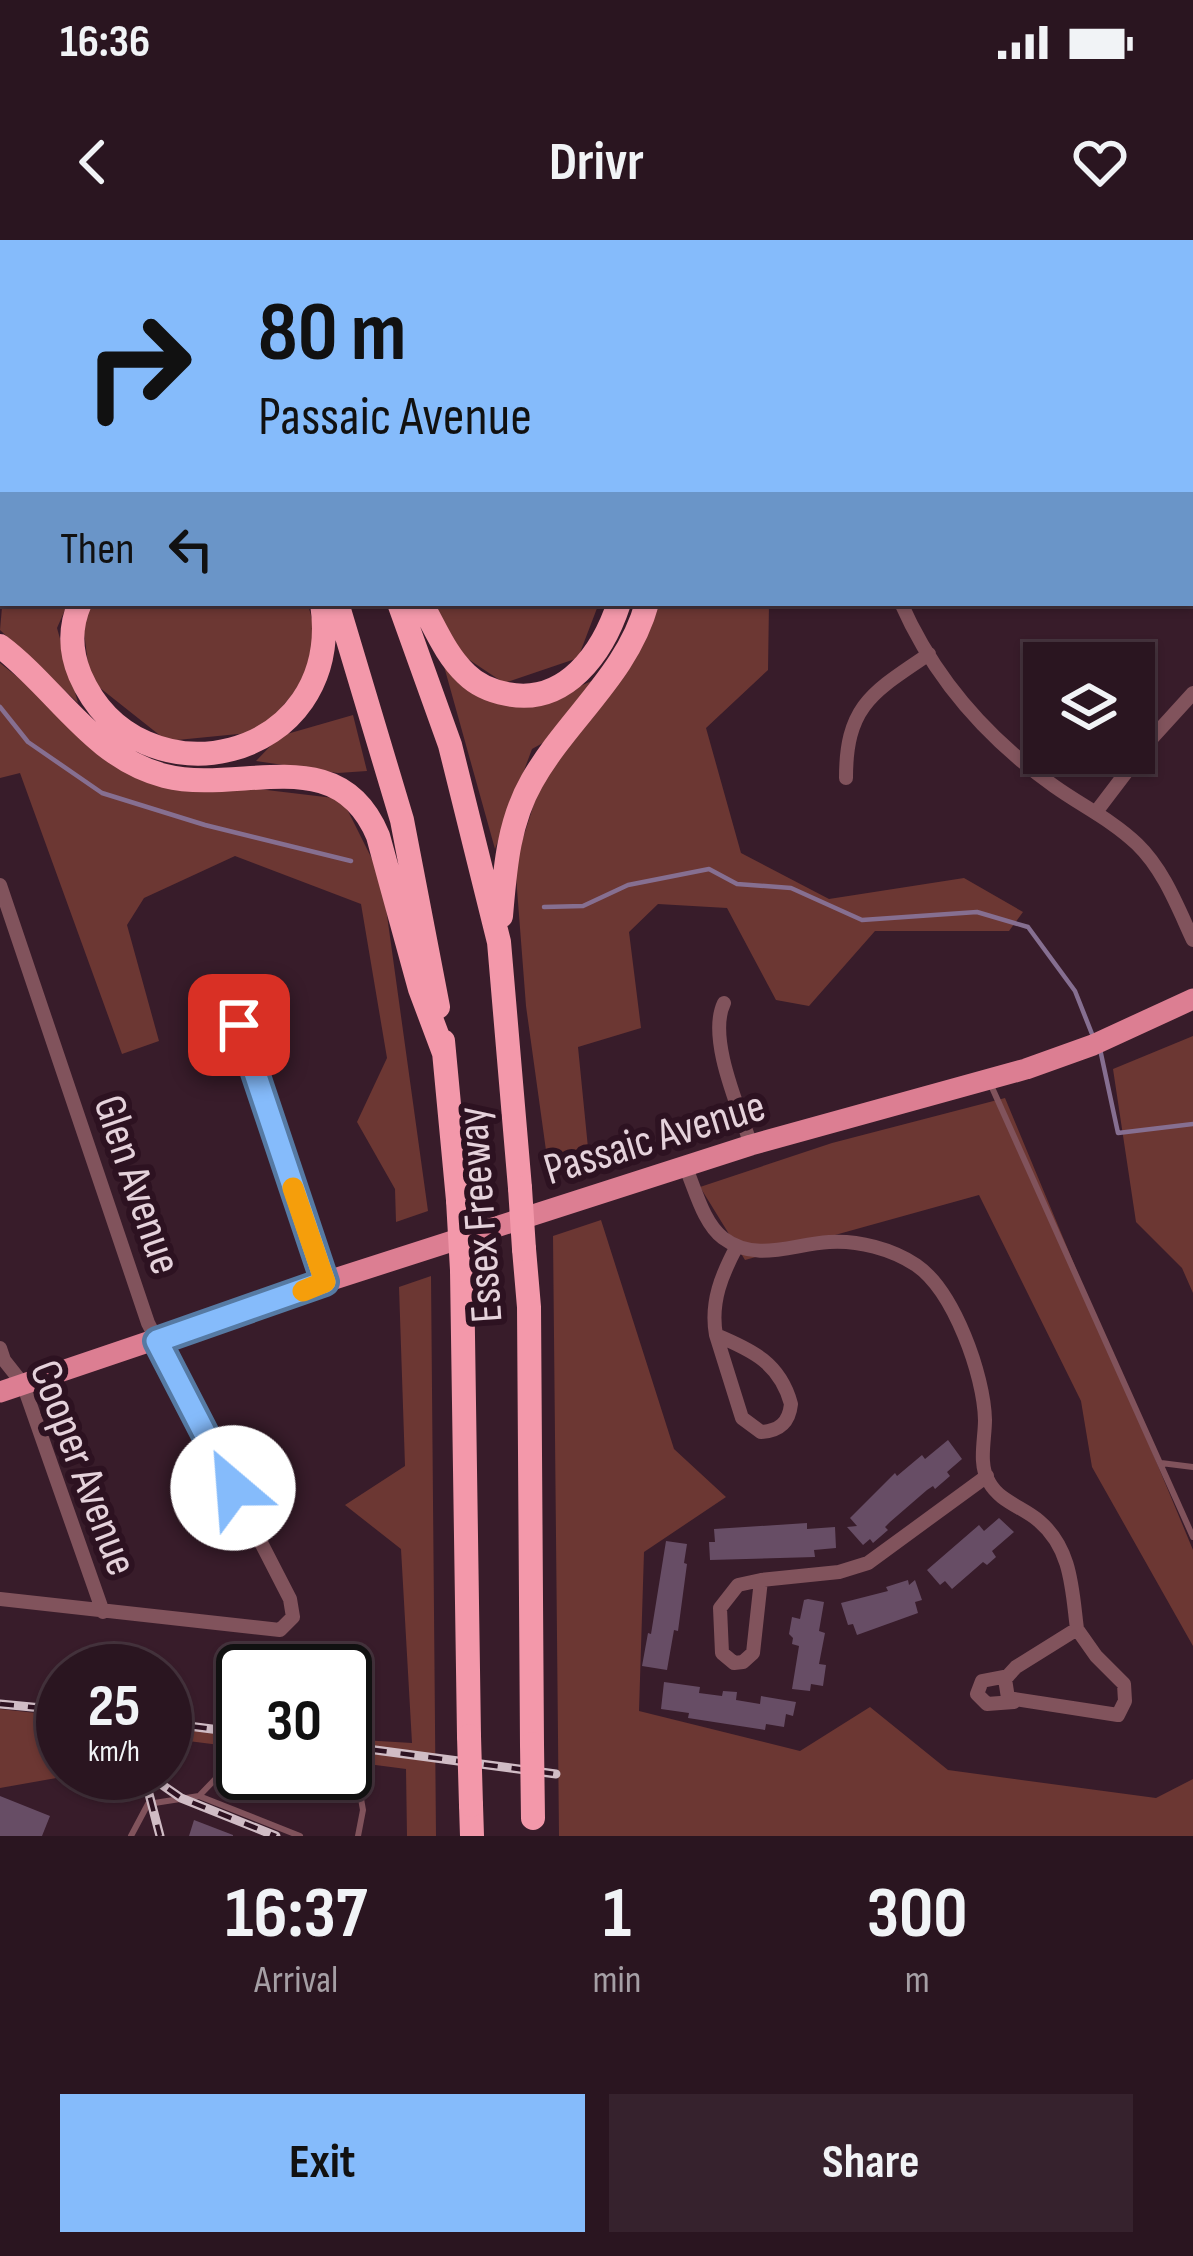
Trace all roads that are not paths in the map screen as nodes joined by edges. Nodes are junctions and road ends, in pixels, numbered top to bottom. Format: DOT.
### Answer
graph roads {
  1 [pos="79,606"];
  2 [pos="322,606"];
  3 [pos="338,606"];
  4 [pos="400,606"];
  5 [pos="423,606"];
  6 [pos="618,606"];
  7 [pos="646,606"];
  8 [pos="904,606"];
  9 [pos="0,646"];
  10 [pos="928,654"];
  11 [pos="1193,693"];
  12 [pos="846,778"];
  13 [pos="1096,812"];
  14 [pos="0,885"];
  15 [pos="1193,940"];
  16 [pos="500,942"];
  17 [pos="237,985"];
  18 [pos="1193,1000"];
  19 [pos="724,1003"];
  20 [pos="444,1053"];
  21 [pos="988,1079"];
  22 [pos="751,1145"];
  23 [pos="685,1166"];
  24 [pos="737,1246"];
  25 [pos="325,1282"];
  26 [pos="716,1335"];
  27 [pos="157,1341"];
  28 [pos="0,1348"];
  29 [pos="23,1384"];
  30 [pos="0,1392"];
  31 [pos="1161,1463"];
  32 [pos="1193,1467"];
  33 [pos="987,1476"];
  34 [pos="1193,1537"];
  35 [pos="760,1580"];
  36 [pos="0,1599"];
  37 [pos="103,1612"];
  38 [pos="1077,1629"];
  39 [pos="1008,1676"];
  40 [pos="1014,1702"];
  41 [pos="216,1778"];
  42 [pos="199,1796"];
  43 [pos="361,1800"];
  44 [pos="533,1827"];
  45 [pos="131,1836"];
  46 [pos="300,1836"];
  47 [pos="358,1836"];
  48 [pos="472,1836"];
  1 -- 2 [label="highway"];
  3 -- 20 [label="highway, Essex Freeway"];
  4 -- 16 [label="highway, Essex Freeway"];
  5 -- 6 [label="highway"];
  7 -- 16 [label="highway"];
  8 -- 10 [label="street"];
  9 -- 20 [label="highway"];
  10 -- 12 [label="street"];
  10 -- 13 [label="street"];
  11 -- 13 [label="street"];
  13 -- 15 [label="street"];
  14 -- 27 [label="street, Glen Avenue"];
  16 -- 44 [label="highway, Essex Freeway, bridge"];
  17 -- 25 [label="street"];
  18 -- 21 [label="main road, Passaic Avenue"];
  19 -- 22 [label="street"];
  20 -- 48 [label="highway, Essex Freeway, bridge"];
  21 -- 22 [label="main road, Passaic Avenue"];
  21 -- 31 [label="lane"];
  22 -- 23 [label="main road, Passaic Avenue"];
  23 -- 24 [label="street"];
  23 -- 25 [label="main road, Passaic Avenue"];
  24 -- 26 [label="street"];
  24 -- 33 [label="street"];
  25 -- 27 [label="main road, Passaic Avenue"];
  26 -- 26 [label="street"];
  27 -- 29 [label="main road, Passaic Avenue"];
  27 -- 37 [label="street, Glen Avenue"];
  28 -- 29 [label="street, Cooper Avenue"];
  29 -- 30 [label="main road, Passaic Avenue"];
  29 -- 37 [label="street, Cooper Avenue"];
  31 -- 32 [label="lane"];
  31 -- 34 [label="lane"];
  33 -- 35 [label="street"];
  33 -- 38 [label="street"];
  35 -- 35 [label="street"];
  36 -- 37 [label="street"];
  38 -- 39 [label="street"];
  38 -- 40 [label="street"];
  39 -- 40 [label="street"];
  39 -- 40 [label="street"];
  41 -- 42 [label="lane"];
  42 -- 45 [label="lane"];
  42 -- 46 [label="lane"];
  43 -- 47 [label="lane"];
}
